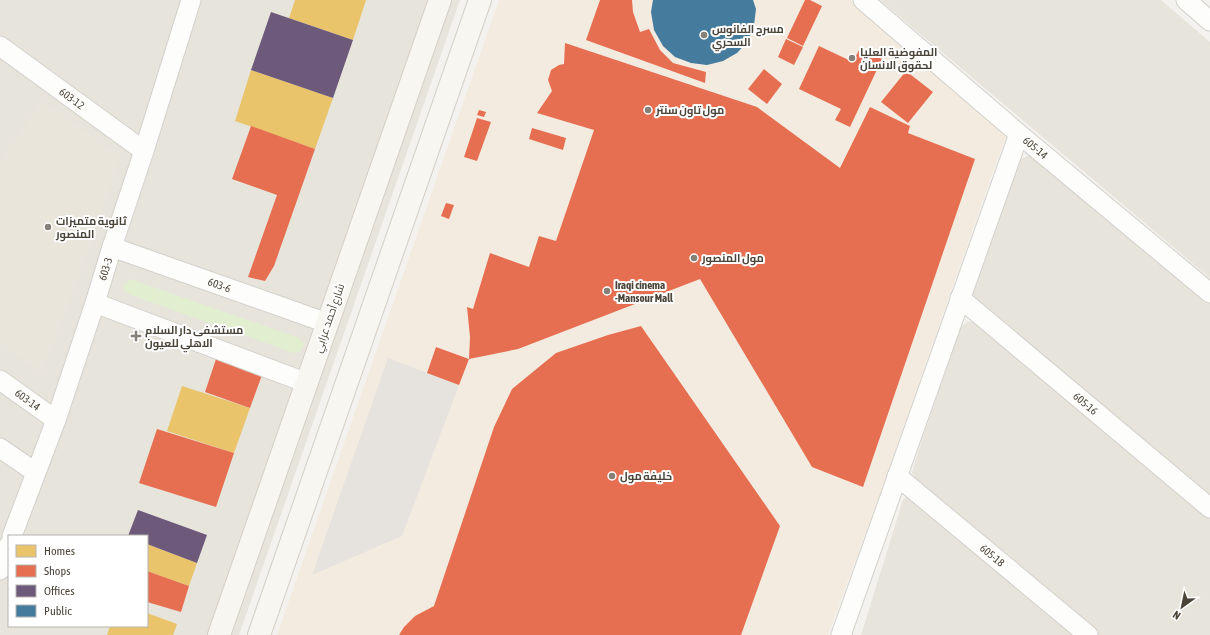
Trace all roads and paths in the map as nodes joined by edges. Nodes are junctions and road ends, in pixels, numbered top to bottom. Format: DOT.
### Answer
graph roads {
  1 [pos="191,0"];
  2 [pos="440,0"];
  3 [pos="480,0"];
  4 [pos="863,0"];
  5 [pos="1186,0"];
  6 [pos="1210,21"];
  7 [pos="0,46"];
  8 [pos="1019,134"];
  9 [pos="144,151"];
  10 [pos="112,247"];
  11 [pos="1210,293"];
  12 [pos="960,298"];
  13 [pos="95,303"];
  14 [pos="327,323"];
  15 [pos="0,380"];
  16 [pos="307,383"];
  17 [pos="56,420"];
  18 [pos="0,448"];
  19 [pos="35,472"];
  20 [pos="897,476"];
  21 [pos="1210,508"];
  22 [pos="12,535"];
  23 [pos="8,548"];
  24 [pos="0,570"];
  25 [pos="218,635"];
  26 [pos="259,635"];
  27 [pos="841,635"];
  28 [pos="1088,635"];
  1 -- 9 [label="street, 603-3"];
  2 -- 14 [label="main road, شارع أحمد عرابي"];
  3 -- 26 [label="main road"];
  4 -- 8 [label="street, 605-14"];
  5 -- 6 [label="street"];
  7 -- 9 [label="street, 603-12"];
  8 -- 11 [label="street, 605-14"];
  8 -- 12 [label="street"];
  9 -- 10 [label="street, 603-3"];
  10 -- 13 [label="street, 603-3"];
  10 -- 14 [label="street, 603-6"];
  12 -- 20 [label="street"];
  12 -- 21 [label="street, 605-16"];
  13 -- 16 [label="street"];
  13 -- 17 [label="street, 603-3"];
  14 -- 16 [label="main road, شارع أحمد عرابي"];
  15 -- 17 [label="street, 603-14"];
  16 -- 25 [label="main road, شارع أحمد عرابي"];
  17 -- 19 [label="street, 603-3"];
  18 -- 19 [label="street"];
  19 -- 22 [label="street, 603-3"];
  20 -- 27 [label="street"];
  20 -- 28 [label="street, 605-18"];
  23 -- 24 [label="street"];
}
